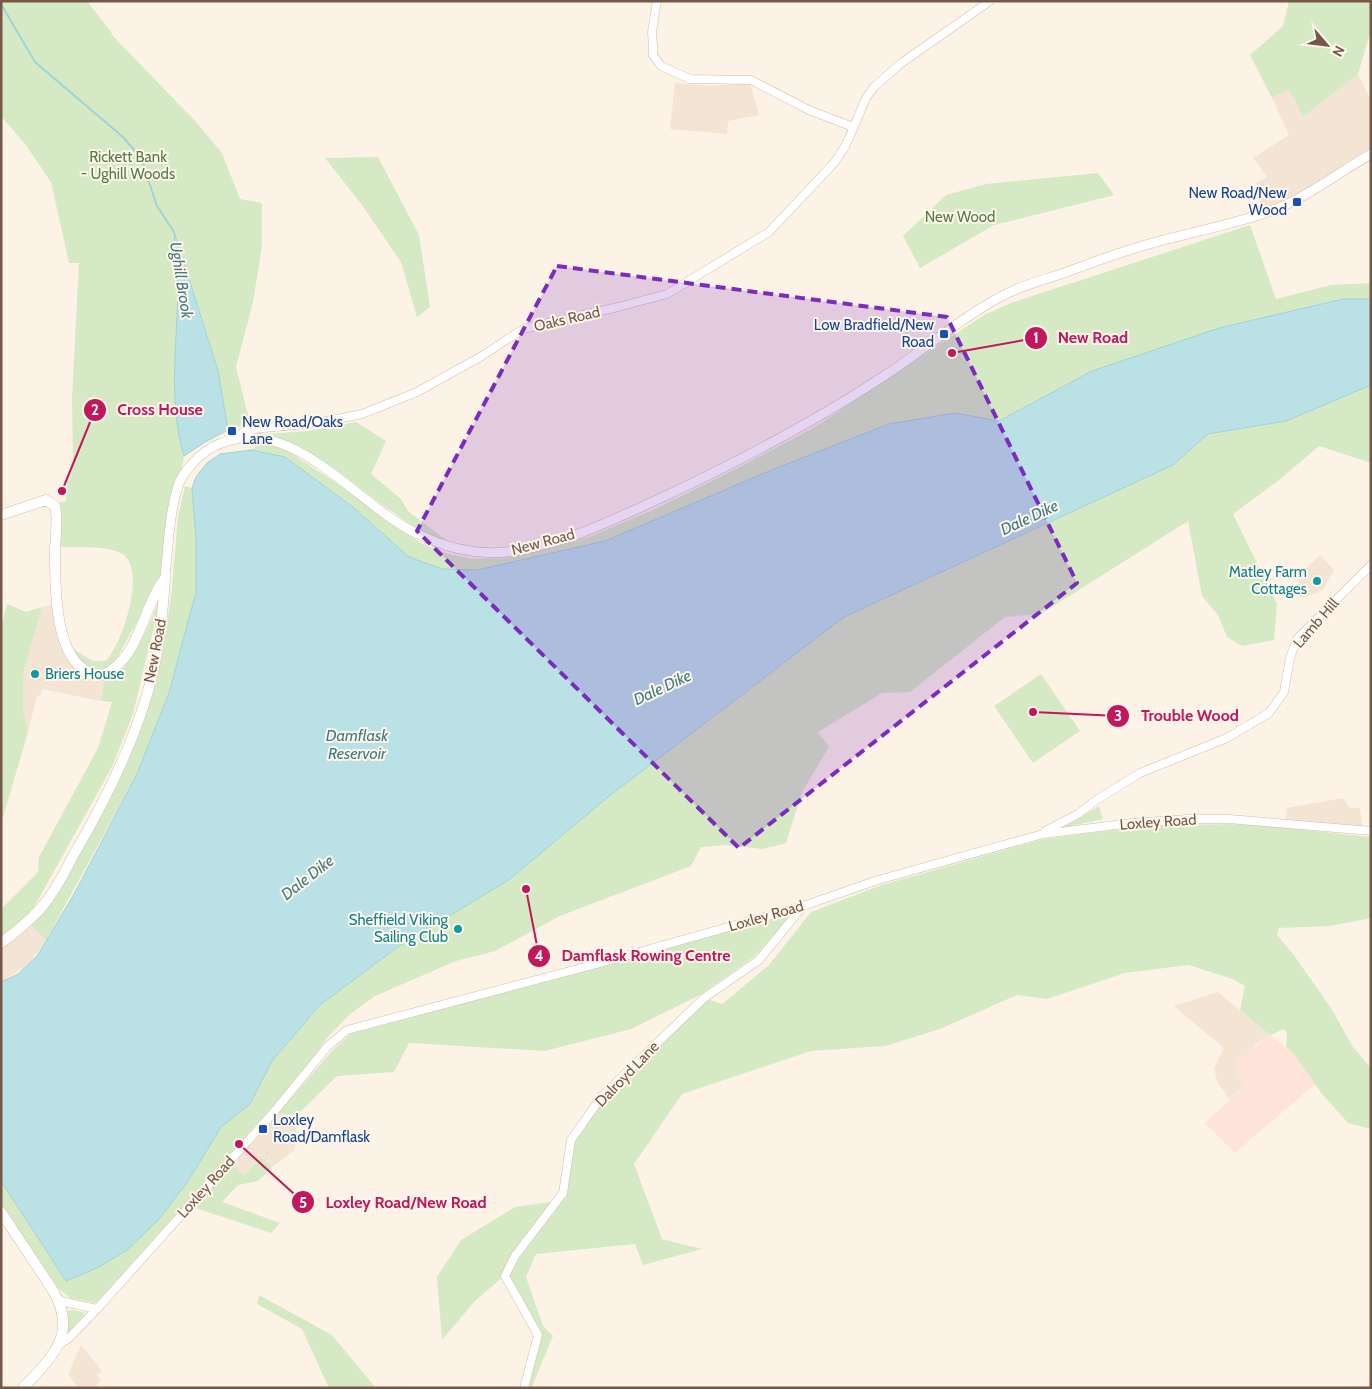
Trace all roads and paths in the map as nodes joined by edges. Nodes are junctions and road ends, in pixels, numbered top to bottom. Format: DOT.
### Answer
graph roads {
  1 [pos="657,1"];
  2 [pos="990,1"];
  3 [pos="853,127"];
  4 [pos="1371,154"];
  5 [pos="237,439"];
  6 [pos="1,515"];
  7 [pos="1371,565"];
  8 [pos="166,578"];
  9 [pos="1371,831"];
  10 [pos="1043,834"];
  11 [pos="803,906"];
  12 [pos="1,943"];
  13 [pos="1,1212"];
  14 [pos="60,1301"];
  15 [pos="97,1309"];
  16 [pos="60,1344"];
  17 [pos="23,1388"];
  18 [pos="524,1388"];
  1 -- 3 [label="street"];
  2 -- 3 [label="street, Oaks Road"];
  3 -- 5 [label="street, Oaks Road"];
  4 -- 5 [label="street, New Road"];
  5 -- 8 [label="street, New Road"];
  6 -- 8 [label="main road"];
  7 -- 10 [label="street, Lamb Hill"];
  8 -- 12 [label="main road, New Road"];
  9 -- 10 [label="street, Loxley Road"];
  10 -- 11 [label="street, Loxley Road"];
  11 -- 15 [label="street, Loxley Road"];
  11 -- 18 [label="street, Dalroyd Lane"];
  13 -- 14 [label="main road"];
  14 -- 15 [label="street"];
  14 -- 16 [label="main road"];
  15 -- 16 [label="street, Loxley Road"];
  16 -- 17 [label="main road, Loxley Road"];
}
